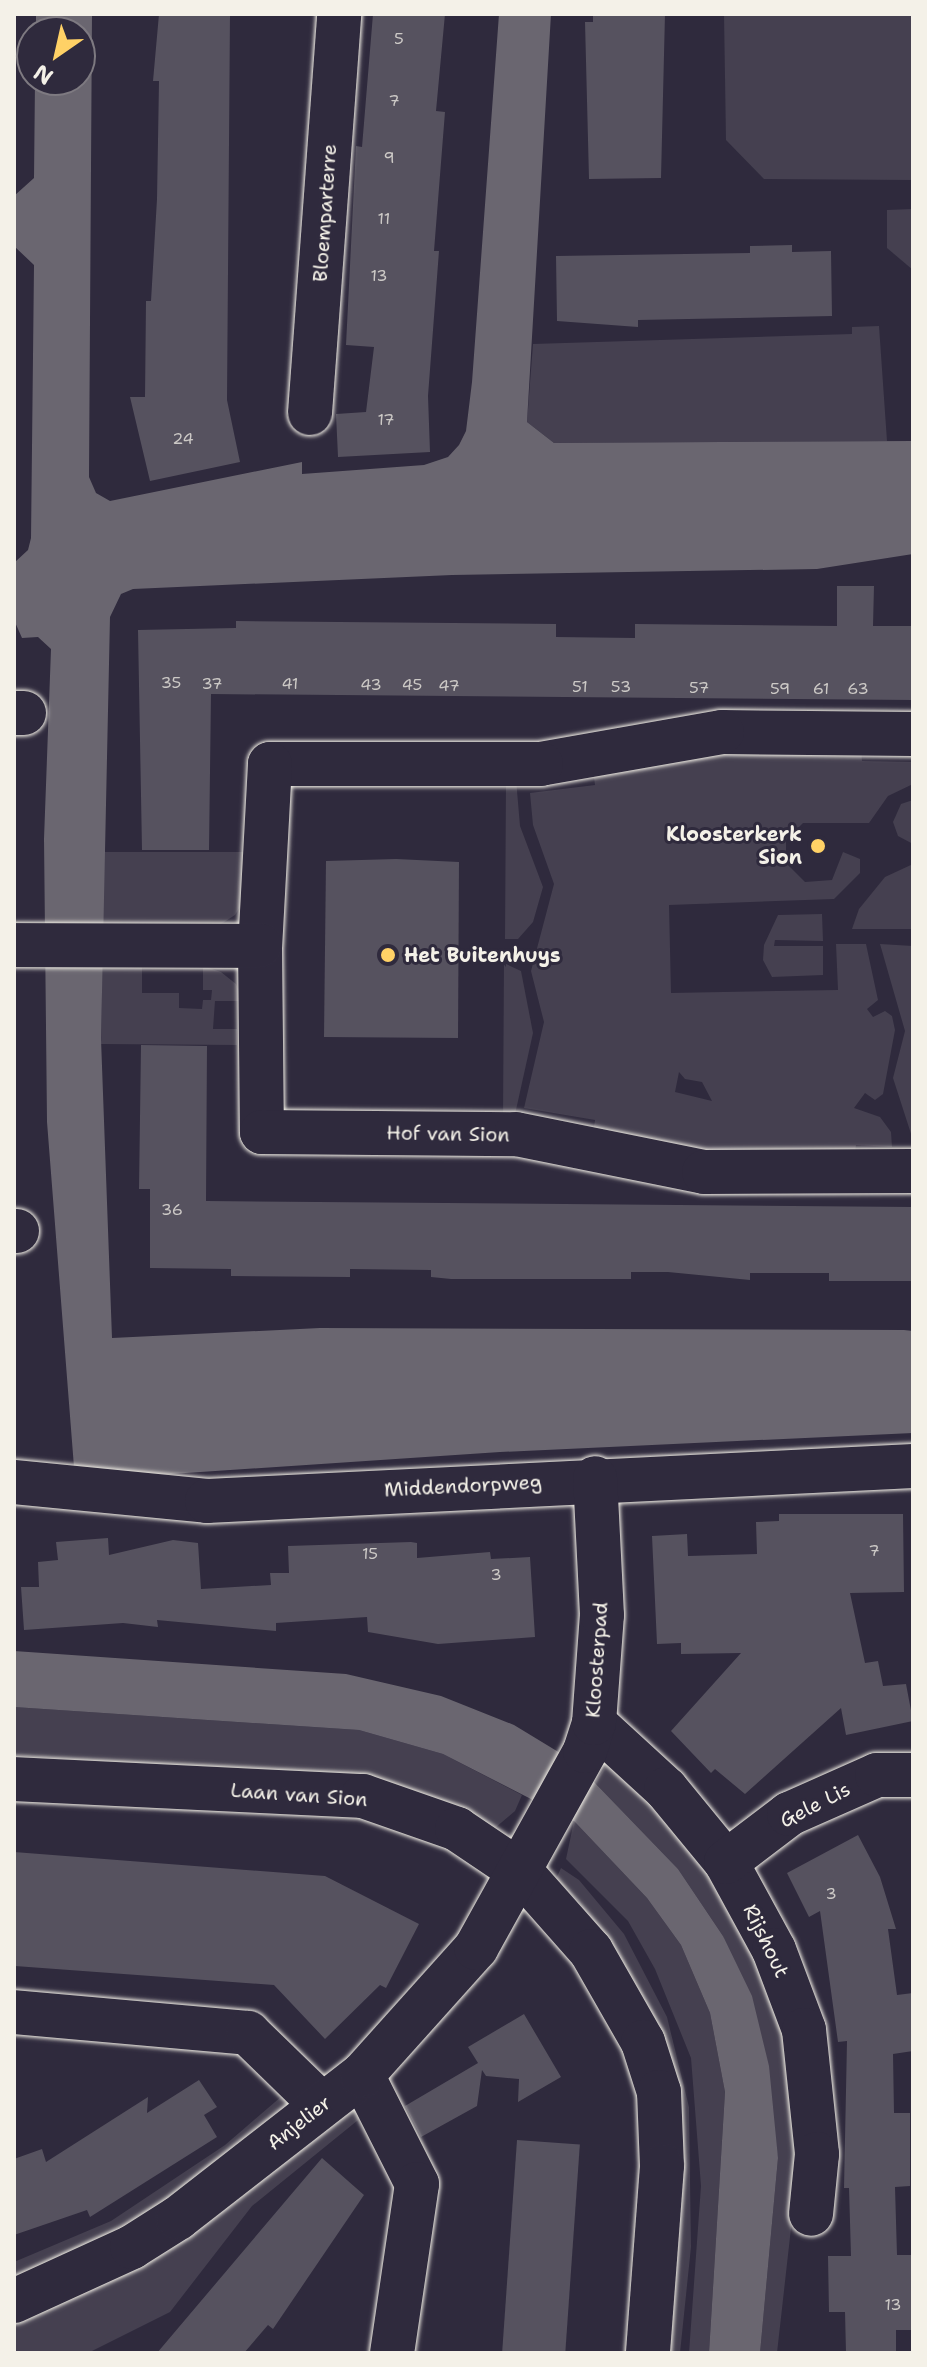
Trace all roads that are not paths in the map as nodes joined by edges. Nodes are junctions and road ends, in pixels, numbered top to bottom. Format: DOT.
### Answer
graph roads {
  1 [pos="339,14"];
  2 [pos="310,413"];
  3 [pos="913,734"];
  4 [pos="24,946"];
  5 [pos="260,946"];
  6 [pos="913,1171"];
  7 [pos="913,1466"];
  8 [pos="595,1478"];
  9 [pos="14,1482"];
  10 [pos="589,1737"];
  11 [pos="913,1775"];
  12 [pos="14,1779"];
  13 [pos="726,1862"];
  14 [pos="521,1872"];
  15 [pos="14,2012"];
  16 [pos="362,2075"];
  17 [pos="322,2105"];
  18 [pos="811,2214"];
  19 [pos="14,2301"];
  20 [pos="392,2353"];
  21 [pos="648,2353"];
  1 -- 2 [label="street, Bloemparterre"];
  3 -- 5 [label="street, Hof van Sion"];
  4 -- 5 [label="street"];
  5 -- 6 [label="street, Hof van Sion"];
  7 -- 8 [label="street, Middendorpweg"];
  8 -- 9 [label="street, Middendorpweg"];
  8 -- 10 [label="street, Kloosterpad"];
  10 -- 13 [label="street, Rijshout"];
  10 -- 14 [label="street, Kloosterpad"];
  11 -- 13 [label="street, Gele Lis"];
  12 -- 14 [label="street, Laan van Sion"];
  13 -- 18 [label="street, Rijshout"];
  14 -- 16 [label="street, Anjelier"];
  14 -- 21 [label="street, Laan van Sion"];
  15 -- 17 [label="street"];
  16 -- 17 [label="street, Anjelier"];
  16 -- 20 [label="street"];
  17 -- 19 [label="street, Anjelier"];
}
